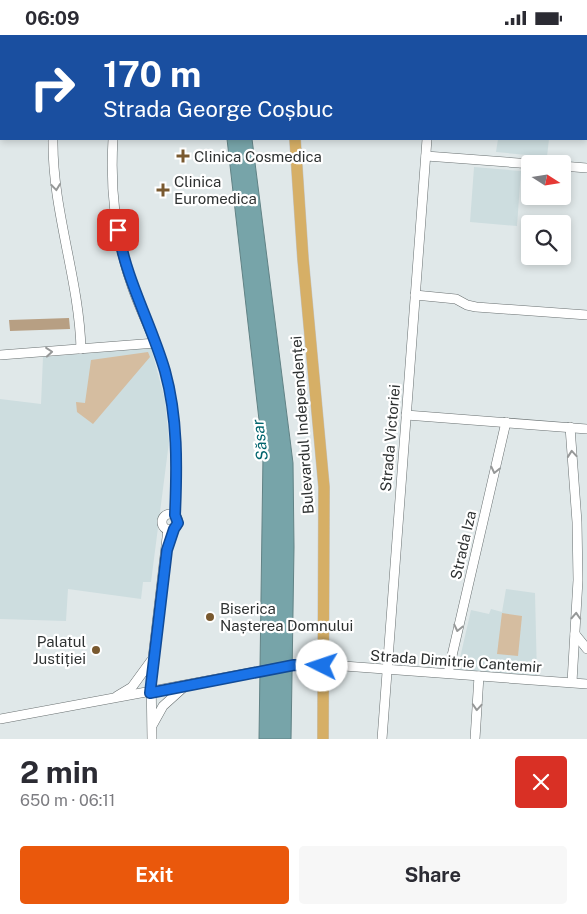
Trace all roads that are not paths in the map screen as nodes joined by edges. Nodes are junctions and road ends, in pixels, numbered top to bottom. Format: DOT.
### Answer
graph roads {
  1 [pos="53,140"];
  2 [pos="113,140"];
  3 [pos="295,140"];
  4 [pos="427,140"];
  5 [pos="426,156"];
  6 [pos="521,163"];
  7 [pos="571,167"];
  8 [pos="587,168"];
  9 [pos="415,295"];
  10 [pos="587,315"];
  11 [pos="156,343"];
  12 [pos="81,349"];
  13 [pos="0,355"];
  14 [pos="406,415"];
  15 [pos="506,423"];
  16 [pos="570,427"];
  17 [pos="587,429"];
  18 [pos="172,514"];
  19 [pos="577,522"];
  20 [pos="587,522"];
  21 [pos="171,529"];
  22 [pos="575,634"];
  23 [pos="587,649"];
  24 [pos="152,659"];
  25 [pos="322,666"];
  26 [pos="388,669"];
  27 [pos="448,673"];
  28 [pos="479,676"];
  29 [pos="572,682"];
  30 [pos="587,684"];
  31 [pos="185,686"];
  32 [pos="150,693"];
  33 [pos="113,698"];
  34 [pos="0,719"];
  35 [pos="152,727"];
  36 [pos="152,739"];
  37 [pos="323,739"];
  38 [pos="382,739"];
  39 [pos="475,739"];
  1 -- 12 [label="street, one-way"];
  2 -- 11 [label="street"];
  3 -- 25 [label="main road, Bulevardul Independenței"];
  4 -- 5 [label="street, Strada Victoriei"];
  5 -- 6 [label="street"];
  5 -- 9 [label="street, Strada Victoriei"];
  7 -- 8 [label="street"];
  9 -- 10 [label="street"];
  9 -- 14 [label="street, Strada Victoriei"];
  11 -- 12 [label="street"];
  11 -- 18 [label="street"];
  13 -- 12 [label="street, one-way"];
  14 -- 15 [label="street"];
  14 -- 26 [label="street, Strada Victoriei"];
  15 -- 16 [label="street"];
  15 -- 27 [label="street, Strada Iza, one-way"];
  16 -- 17 [label="street"];
  19 -- 16 [label="street, one-way"];
  18 -- 21 [label="street"];
  18 -- 21 [label="street"];
  19 -- 20 [label="street"];
  22 -- 19 [label="street, one-way"];
  21 -- 24 [label="street"];
  22 -- 23 [label="street"];
  22 -- 29 [label="street"];
  24 -- 32 [label="street"];
  24 -- 33 [label="street"];
  25 -- 26 [label="street, Strada Dimitrie Cantemir"];
  25 -- 31 [label="street, Strada Dimitrie Cantemir"];
  25 -- 37 [label="main road, Bulevardul Independenței"];
  26 -- 27 [label="street, Strada Dimitrie Cantemir"];
  26 -- 38 [label="street, Strada Victoriei"];
  27 -- 28 [label="street, Strada Dimitrie Cantemir"];
  28 -- 29 [label="street, Strada Dimitrie Cantemir"];
  28 -- 39 [label="street, one-way"];
  29 -- 30 [label="street, Strada Dimitrie Cantemir"];
  31 -- 32 [label="street, Strada Dimitrie Cantemir"];
  31 -- 35 [label="street"];
  32 -- 33 [label="street, Strada Dimitrie Cantemir"];
  32 -- 35 [label="street"];
  33 -- 34 [label="street, Strada Dimitrie Cantemir"];
  35 -- 36 [label="street"];
}
